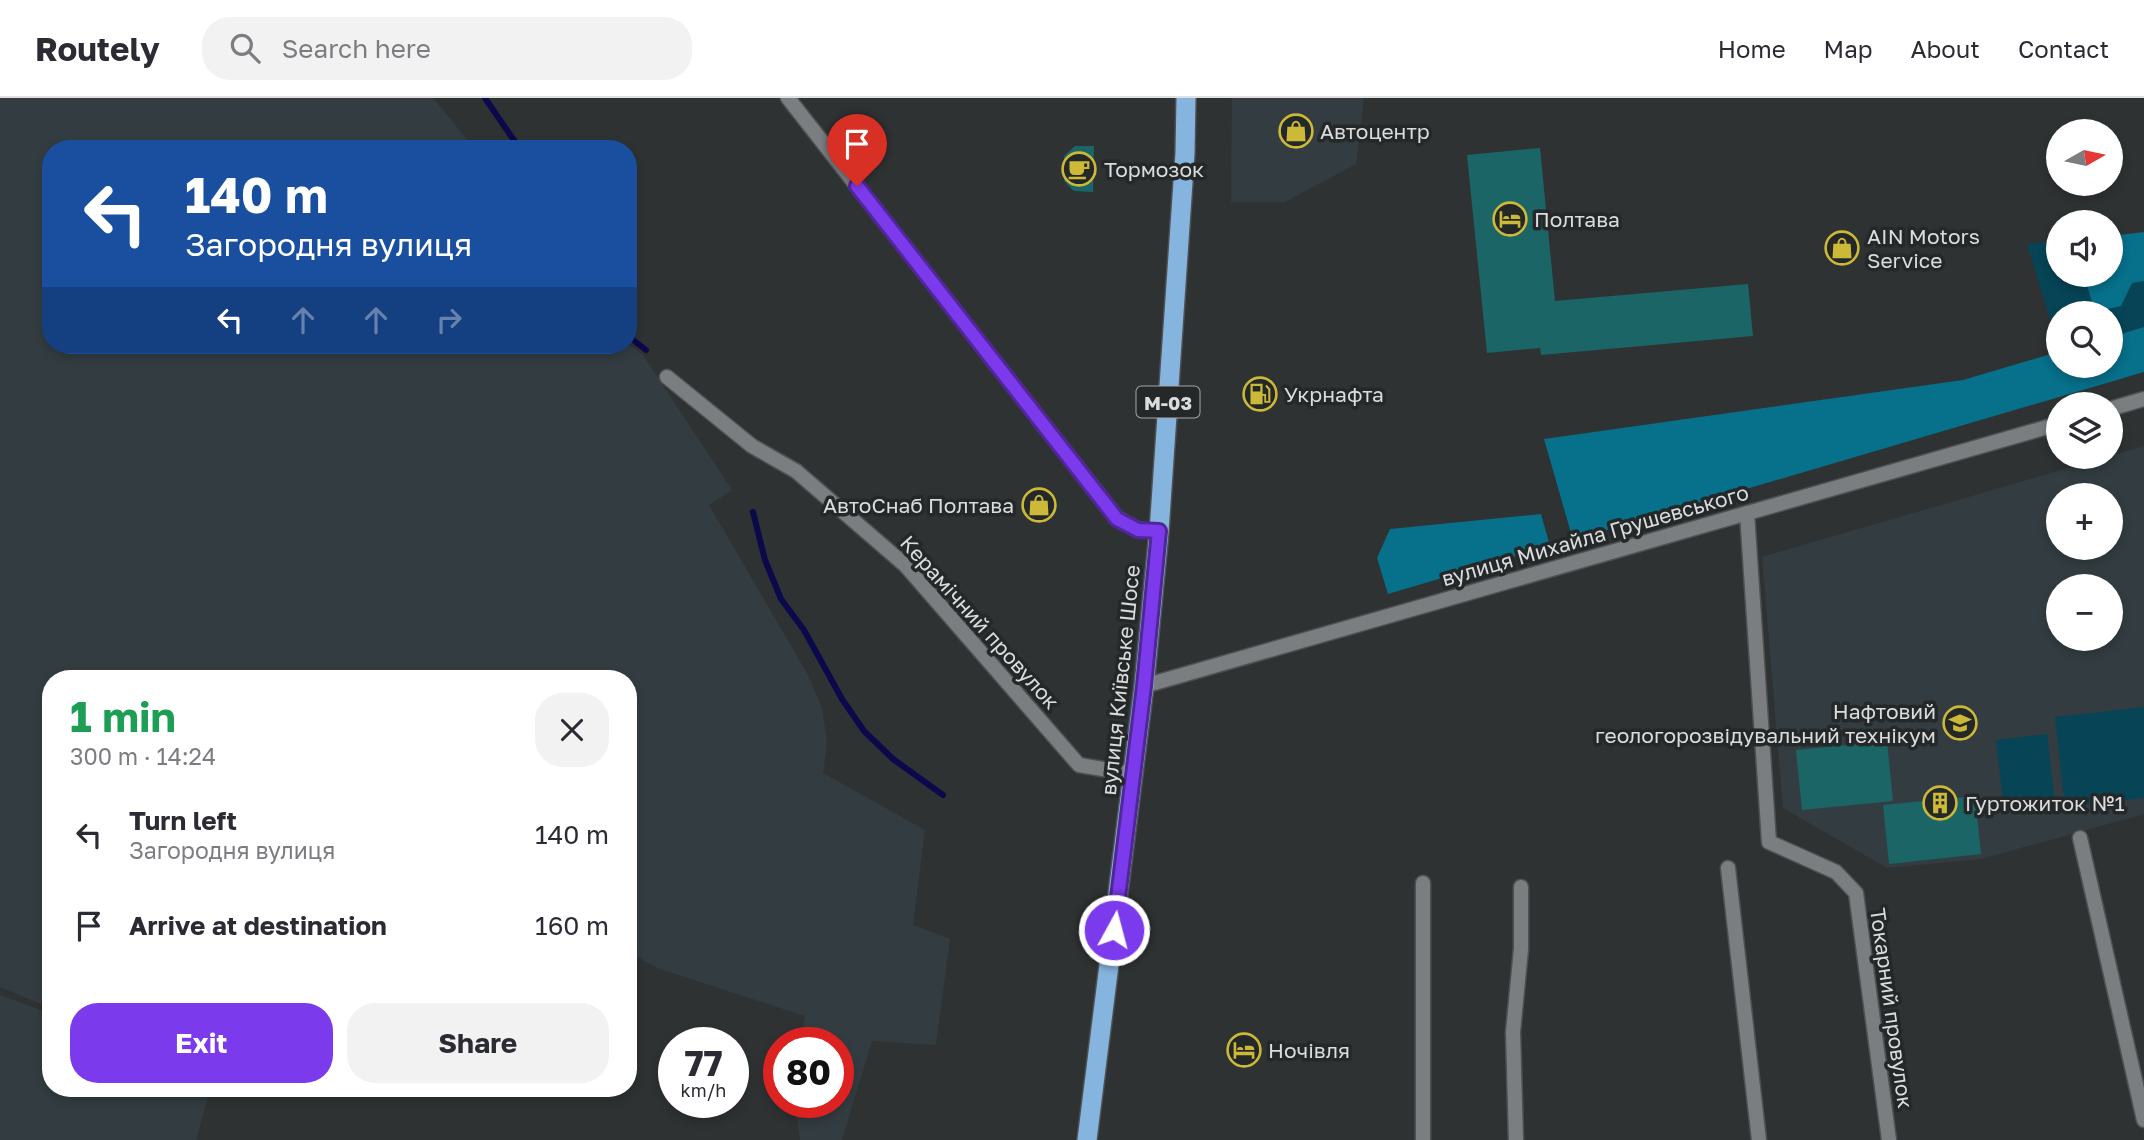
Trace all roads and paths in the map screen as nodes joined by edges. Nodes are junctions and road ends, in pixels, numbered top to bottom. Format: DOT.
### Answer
graph roads {
  1 [pos="788,98"];
  2 [pos="1186,98"];
  3 [pos="667,377"];
  4 [pos="2144,399"];
  5 [pos="2123,405"];
  6 [pos="2046,427"];
  7 [pos="1748,513"];
  8 [pos="1159,531"];
  9 [pos="1144,686"];
  10 [pos="1133,774"];
  11 [pos="2080,838"];
  12 [pos="1728,868"];
  13 [pos="1423,883"];
  14 [pos="1521,887"];
  15 [pos="2144,1120"];
  16 [pos="1087,1140"];
  17 [pos="1423,1140"];
  18 [pos="1516,1140"];
  19 [pos="1759,1140"];
  20 [pos="1889,1140"];
  1 -- 8 [label="street"];
  2 -- 8 [label="highway, вулиця Київське Шосе / М-03"];
  3 -- 10 [label="street, Керамічний провулок"];
  4 -- 5 [label="street"];
  6 -- 7 [label="street, вулиця Михайла Грушевського"];
  7 -- 9 [label="street, вулиця Михайла Грушевського"];
  7 -- 20 [label="street, Токарний провулок"];
  8 -- 9 [label="highway, вулиця Київське Шосе / М-03"];
  9 -- 10 [label="highway, вулиця Київське Шосе / М-03"];
  10 -- 16 [label="highway, вулиця Київське Шосе / М-03"];
  11 -- 15 [label="street"];
  12 -- 19 [label="street"];
  13 -- 17 [label="street"];
  14 -- 18 [label="street"];
}
